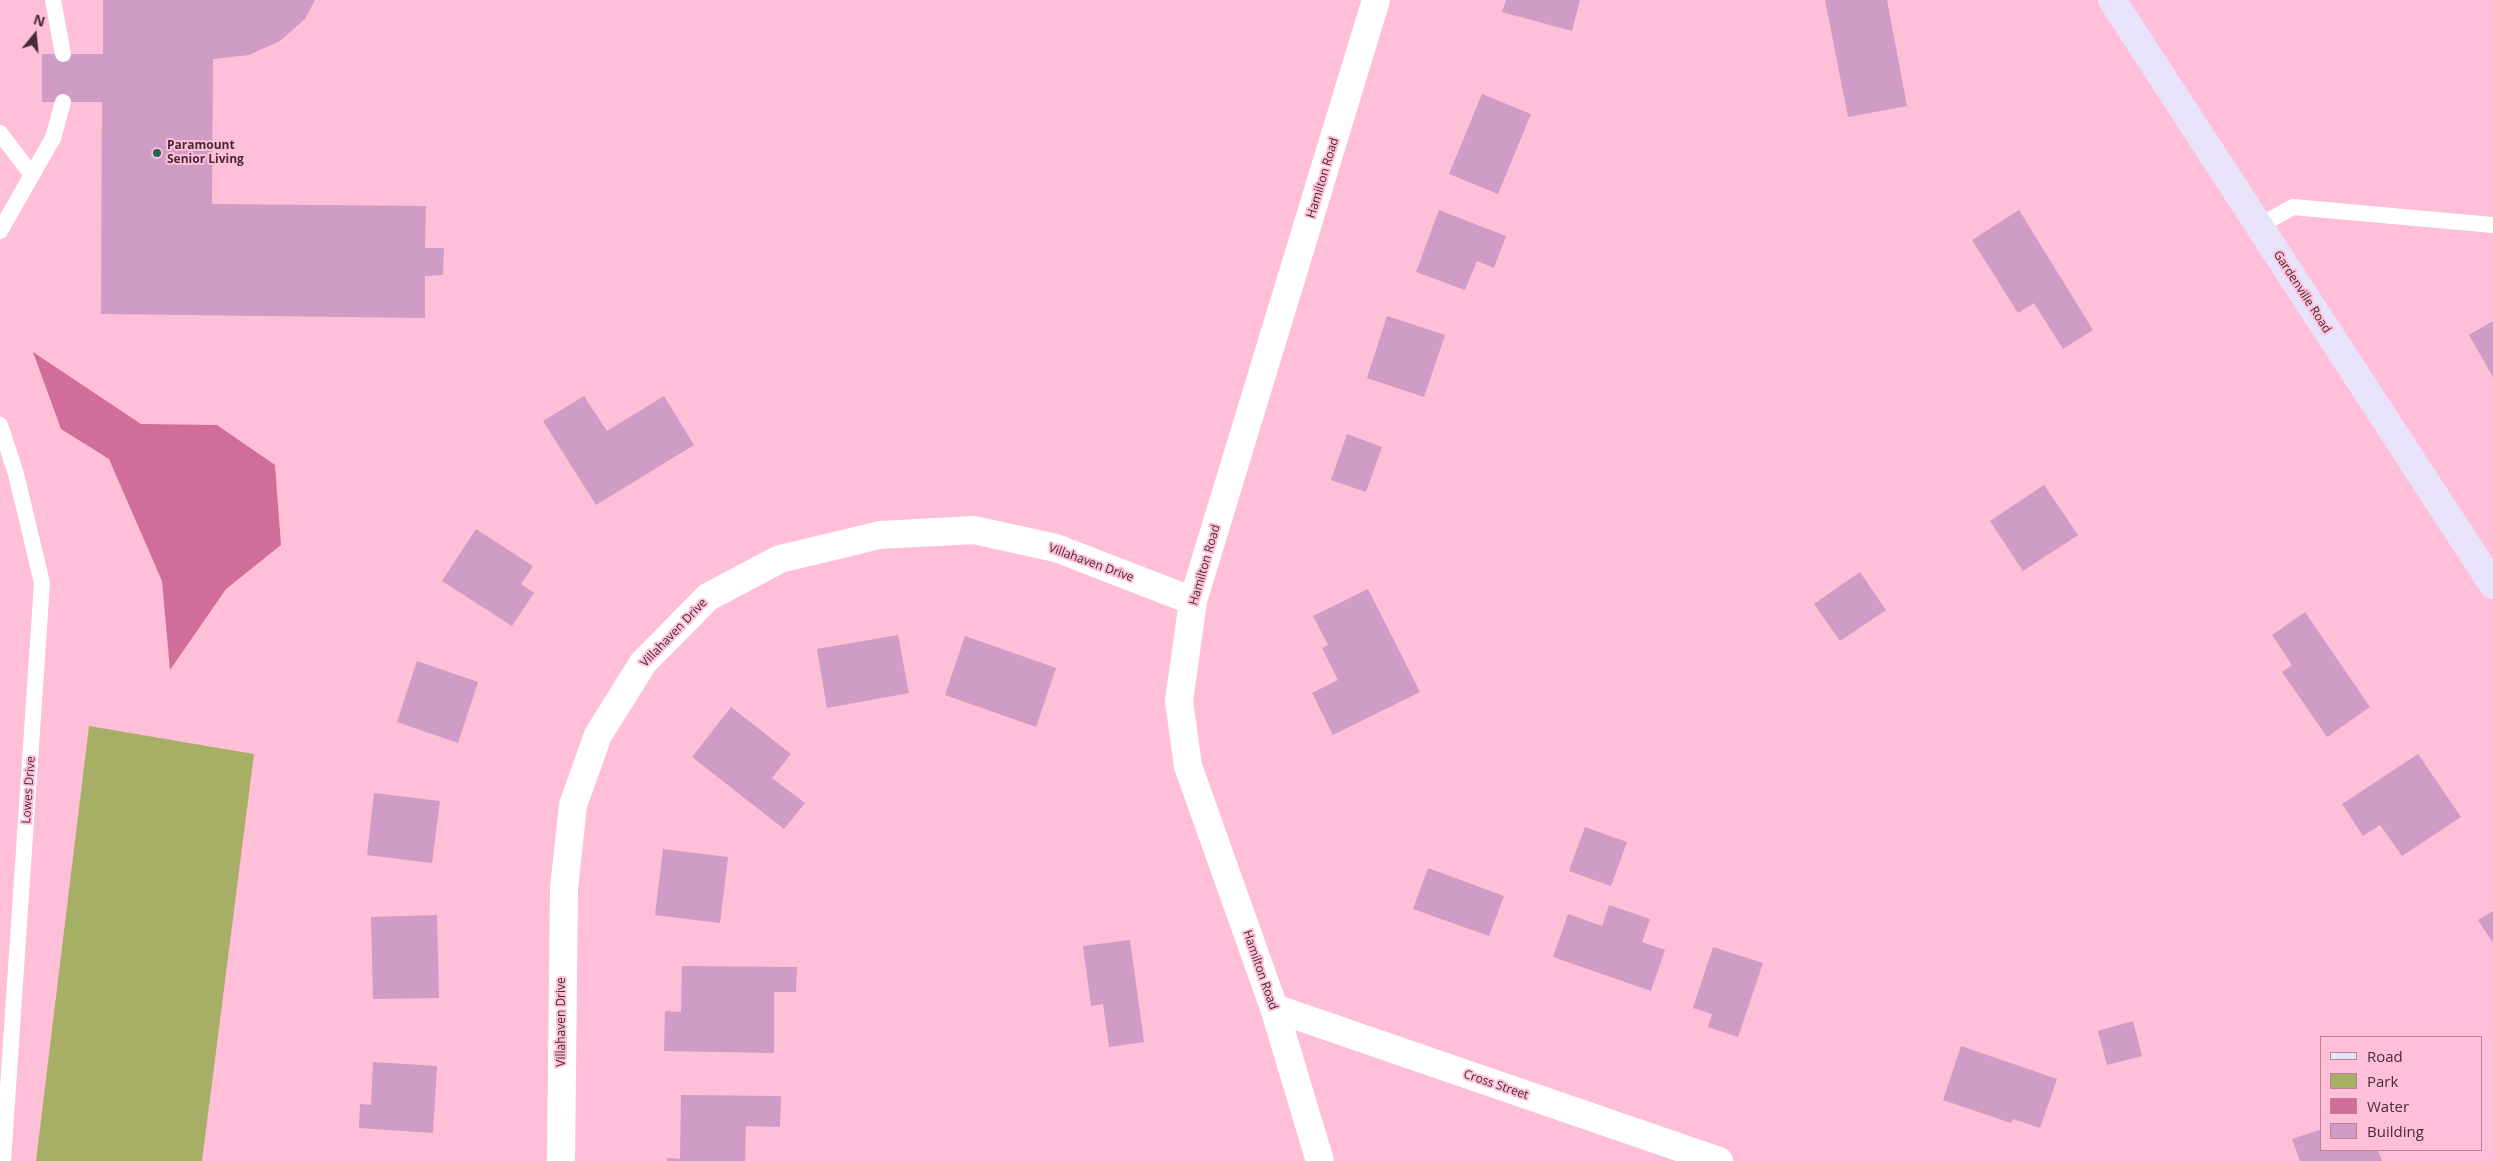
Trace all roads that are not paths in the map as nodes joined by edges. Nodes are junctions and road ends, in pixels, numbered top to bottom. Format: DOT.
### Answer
graph roads {
  1 [pos="53,0"];
  2 [pos="1376,0"];
  3 [pos="2112,0"];
  4 [pos="63,54"];
  5 [pos="63,102"];
  6 [pos="0,133"];
  7 [pos="32,175"];
  8 [pos="2493,224"];
  9 [pos="2259,226"];
  10 [pos="0,231"];
  11 [pos="0,425"];
  12 [pos="2493,585"];
  13 [pos="1193,601"];
  14 [pos="1274,1008"];
  15 [pos="3,1161"];
  16 [pos="562,1161"];
  17 [pos="1320,1161"];
  18 [pos="1718,1161"];
  1 -- 4 [label="lane"];
  2 -- 13 [label="street, Hamilton Road"];
  3 -- 9 [label="street, Gardenville Road"];
  5 -- 7 [label="lane"];
  6 -- 7 [label="lane"];
  7 -- 10 [label="lane"];
  8 -- 9 [label="lane"];
  9 -- 12 [label="street, Gardenville Road"];
  11 -- 15 [label="lane, Lowes Drive"];
  13 -- 14 [label="street, Hamilton Road"];
  13 -- 16 [label="street, Villahaven Drive"];
  14 -- 17 [label="street, Hamilton Road"];
  14 -- 18 [label="street, Cross Street"];
}
